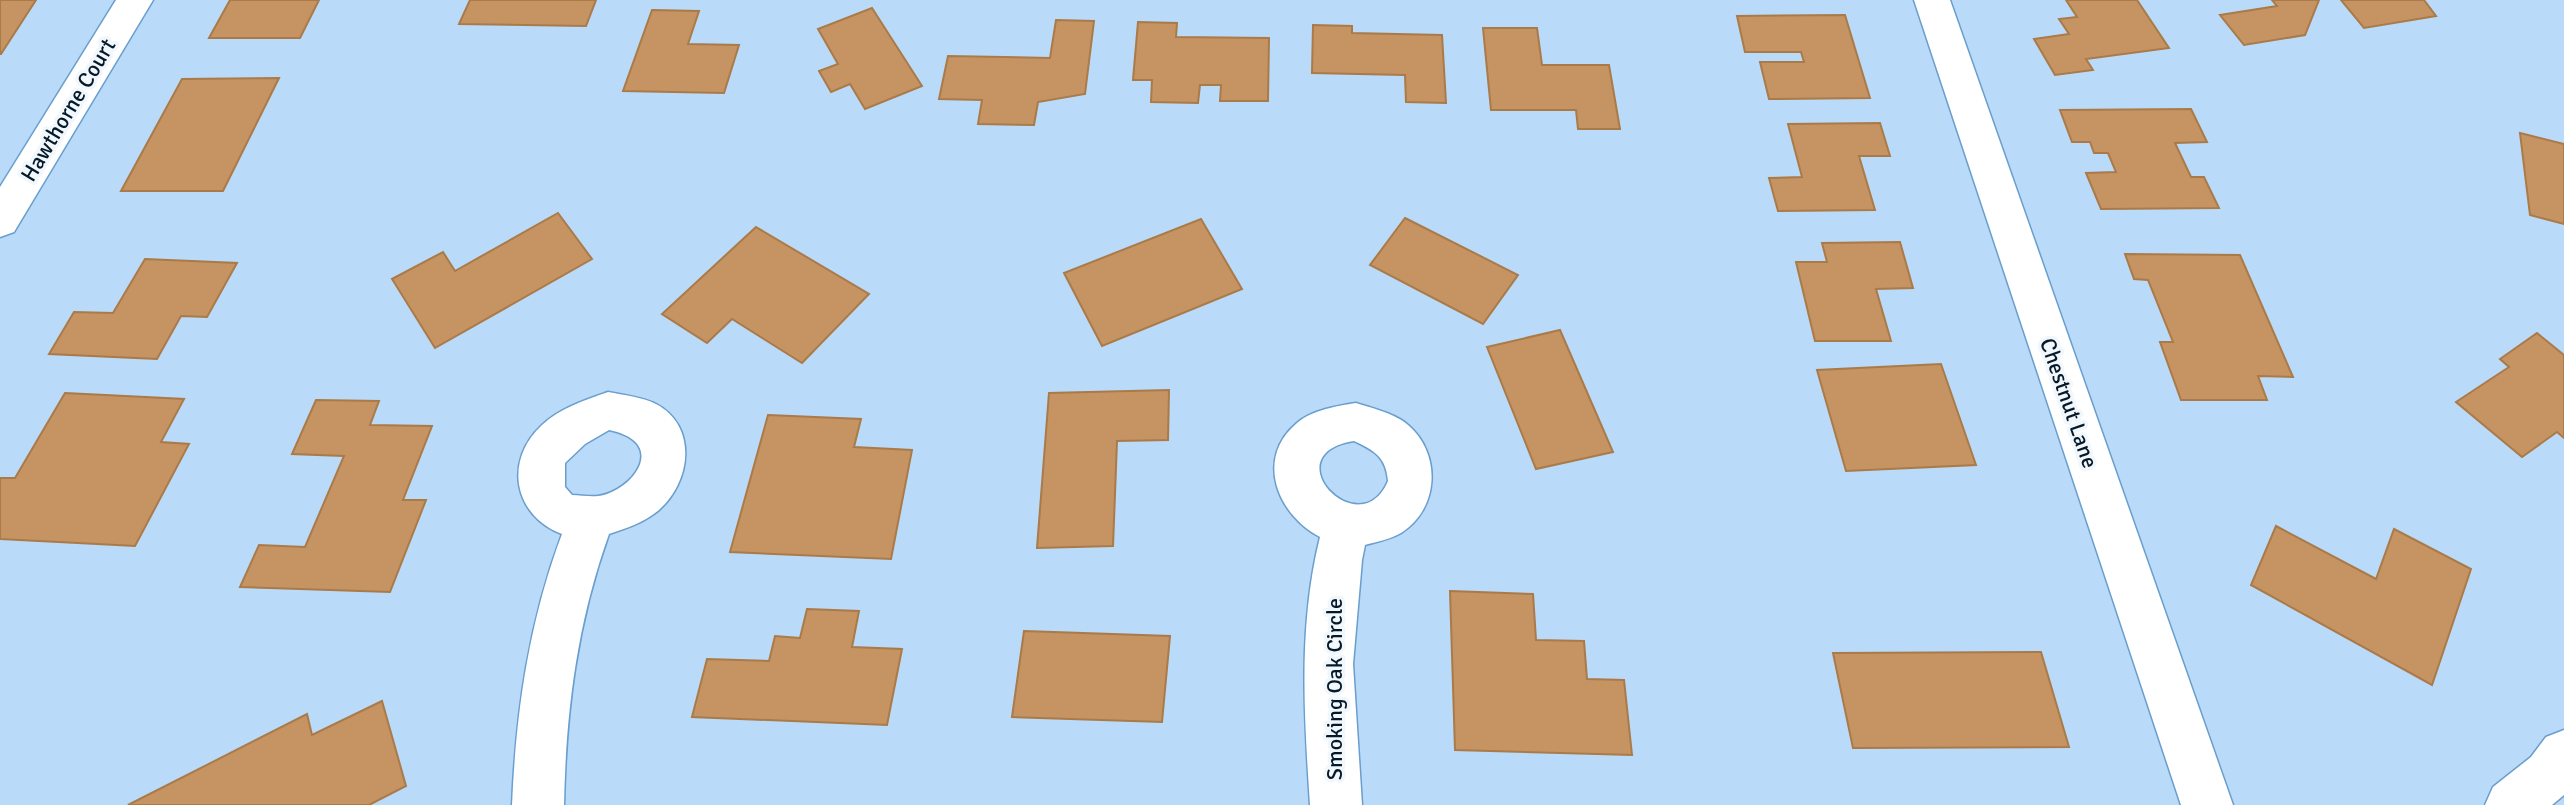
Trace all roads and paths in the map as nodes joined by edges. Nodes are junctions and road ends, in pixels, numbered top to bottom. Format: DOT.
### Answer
graph roads {
  1 [pos="135,0"];
  2 [pos="1932,0"];
  3 [pos="0,221"];
  4 [pos="591,519"];
  5 [pos="1346,526"];
  6 [pos="2564,755"];
  7 [pos="538,805"];
  8 [pos="1336,805"];
  9 [pos="2207,805"];
  10 [pos="2511,805"];
  1 -- 3 [label="street, Hawthorne Court"];
  2 -- 9 [label="street, Chestnut Lane"];
  4 -- 7 [label="street"];
  5 -- 8 [label="street, Smoking Oak Circle"];
  6 -- 10 [label="street"];
}
